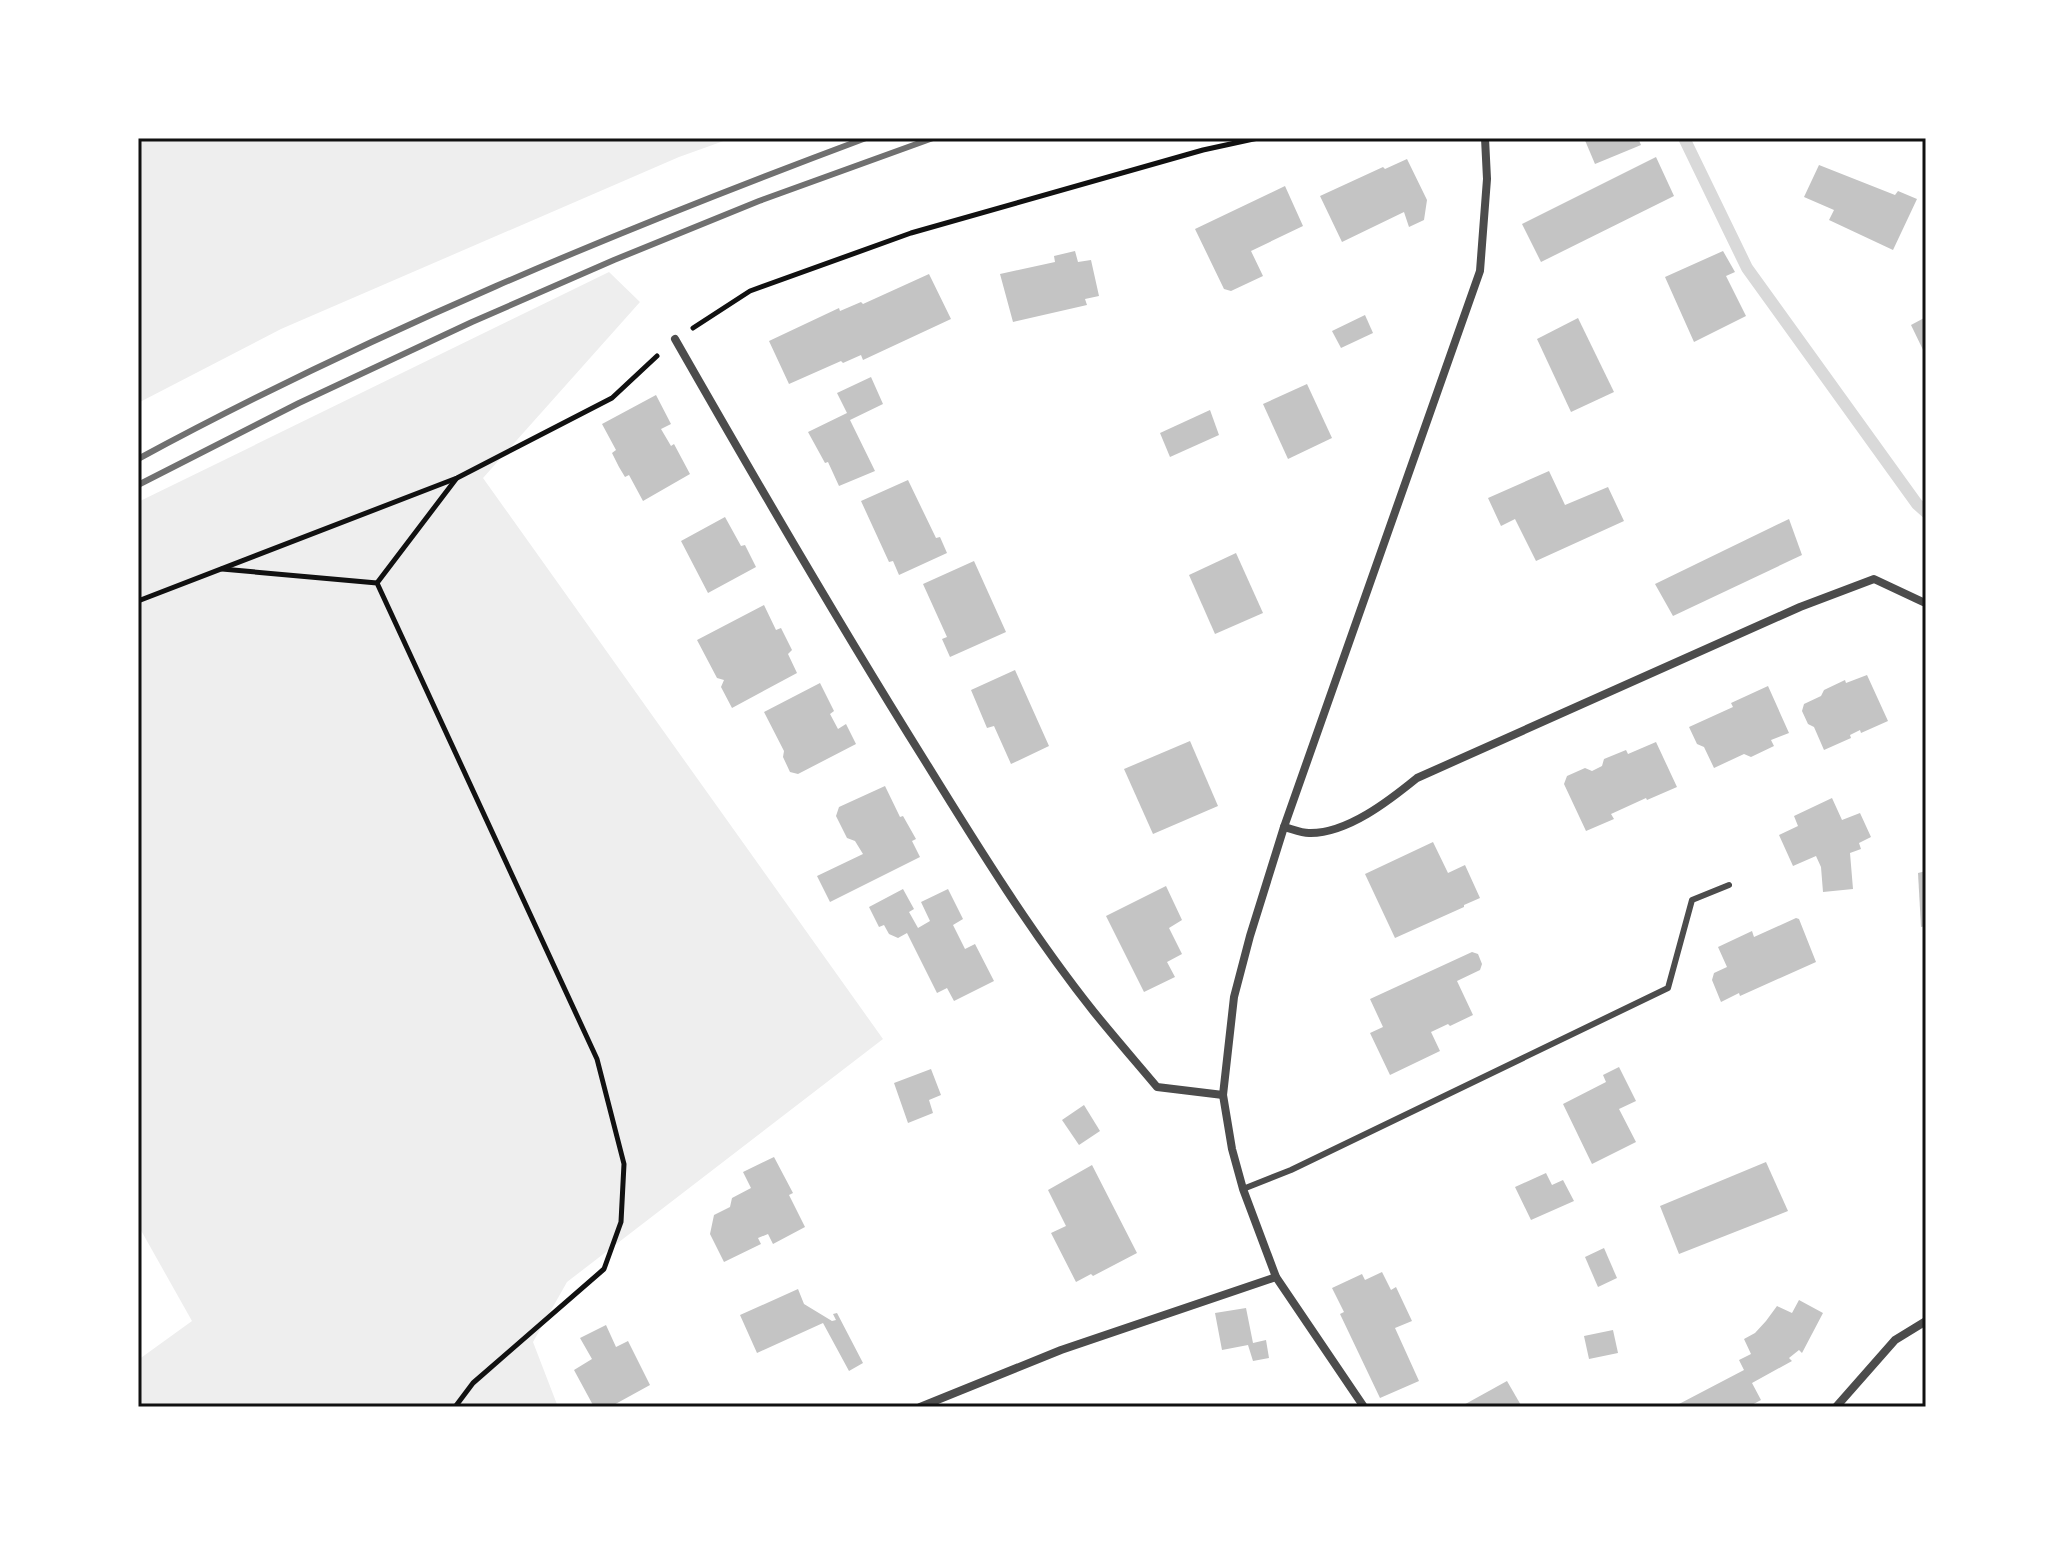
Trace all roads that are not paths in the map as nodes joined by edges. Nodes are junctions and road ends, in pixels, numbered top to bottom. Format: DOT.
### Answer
graph roads {
  1 [pos="1485,138"];
  2 [pos="675,339"];
  3 [pos="1923,602"];
  4 [pos="1284,827"];
  5 [pos="1729,885"];
  6 [pos="1223,1095"];
  7 [pos="1243,1189"];
  8 [pos="1276,1277"];
  9 [pos="1926,1321"];
  10 [pos="920,1407"];
  11 [pos="1364,1407"];
  12 [pos="1836,1407"];
  1 -- 4 [label="street"];
  2 -- 6 [label="street"];
  3 -- 4 [label="street"];
  4 -- 6 [label="street"];
  5 -- 7 [label="lane"];
  6 -- 7 [label="street"];
  7 -- 8 [label="street"];
  8 -- 10 [label="street"];
  8 -- 11 [label="street"];
  9 -- 12 [label="street"];
}
